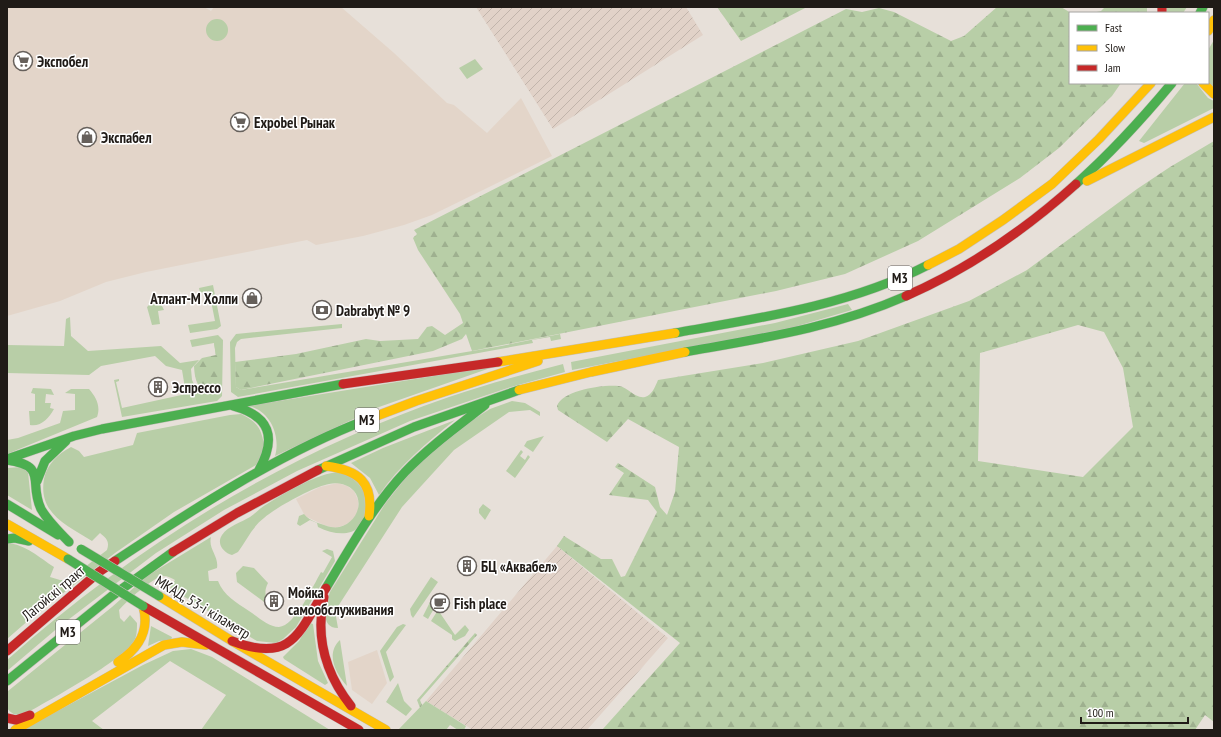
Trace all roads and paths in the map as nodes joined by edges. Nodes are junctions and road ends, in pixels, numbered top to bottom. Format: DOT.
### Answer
graph roads {
  1 [pos="1214,20"];
  2 [pos="1209,30"];
  3 [pos="1142,84"];
  4 [pos="1150,84"];
  5 [pos="1171,84"];
  6 [pos="1204,84"];
  7 [pos="1214,94"];
  8 [pos="1132,105"];
  9 [pos="1214,117"];
  10 [pos="1073,188"];
  11 [pos="565,352"];
  12 [pos="498,397"];
  13 [pos="228,405"];
  14 [pos="74,436"];
  15 [pos="7,460"];
  16 [pos="325,466"];
  17 [pos="258,472"];
  18 [pos="37,481"];
  19 [pos="7,504"];
  20 [pos="367,522"];
  21 [pos="7,524"];
  22 [pos="7,538"];
  23 [pos="69,542"];
  24 [pos="44,546"];
  25 [pos="328,584"];
  26 [pos="143,606"];
  27 [pos="232,641"];
  28 [pos="213,647"];
  29 [pos="7,650"];
  30 [pos="7,681"];
  31 [pos="356,711"];
  32 [pos="7,718"];
  33 [pos="16,730"];
  34 [pos="359,730"];
  35 [pos="386,730"];
  1 -- 2 [label="highway"];
  3 -- 8 [label="highway"];
  4 -- 8 [label="highway, М3"];
  5 -- 10 [label="highway, М3"];
  6 -- 7 [label="highway"];
  8 -- 11 [label="highway, М3"];
  9 -- 10 [label="highway"];
  10 -- 12 [label="highway, М3"];
  11 -- 13 [label="highway"];
  11 -- 17 [label="highway, М3"];
  12 -- 16 [label="highway, М3"];
  12 -- 20 [label="highway"];
  13 -- 14 [label="highway"];
  13 -- 17 [label="highway"];
  14 -- 15 [label="highway"];
  14 -- 18 [label="highway"];
  15 -- 18 [label="highway"];
  16 -- 20 [label="highway"];
  16 -- 30 [label="highway, М3"];
  17 -- 29 [label="highway, Лагойскі тракт / М3"];
  18 -- 23 [label="highway"];
  19 -- 23 [label="highway, МКАД, 53-і кіламетр"];
  20 -- 25 [label="highway"];
  21 -- 24 [label="highway, МКАД, 53-і кіламетр"];
  22 -- 24 [label="highway"];
  23 -- 27 [label="highway, МКАД, 53-і кіламетр, bridge"];
  24 -- 26 [label="highway, МКАД, 53-і кіламетр, bridge"];
  25 -- 27 [label="highway"];
  25 -- 31 [label="highway"];
  26 -- 28 [label="highway, МКАД, 53-і кіламетр"];
  26 -- 32 [label="highway"];
  27 -- 31 [label="highway, МКАД, 53-і кіламетр"];
  28 -- 33 [label="highway"];
  28 -- 34 [label="highway, МКАД, 53-і кіламетр"];
  31 -- 35 [label="highway, МКАД, 53-і кіламетр"];
}
